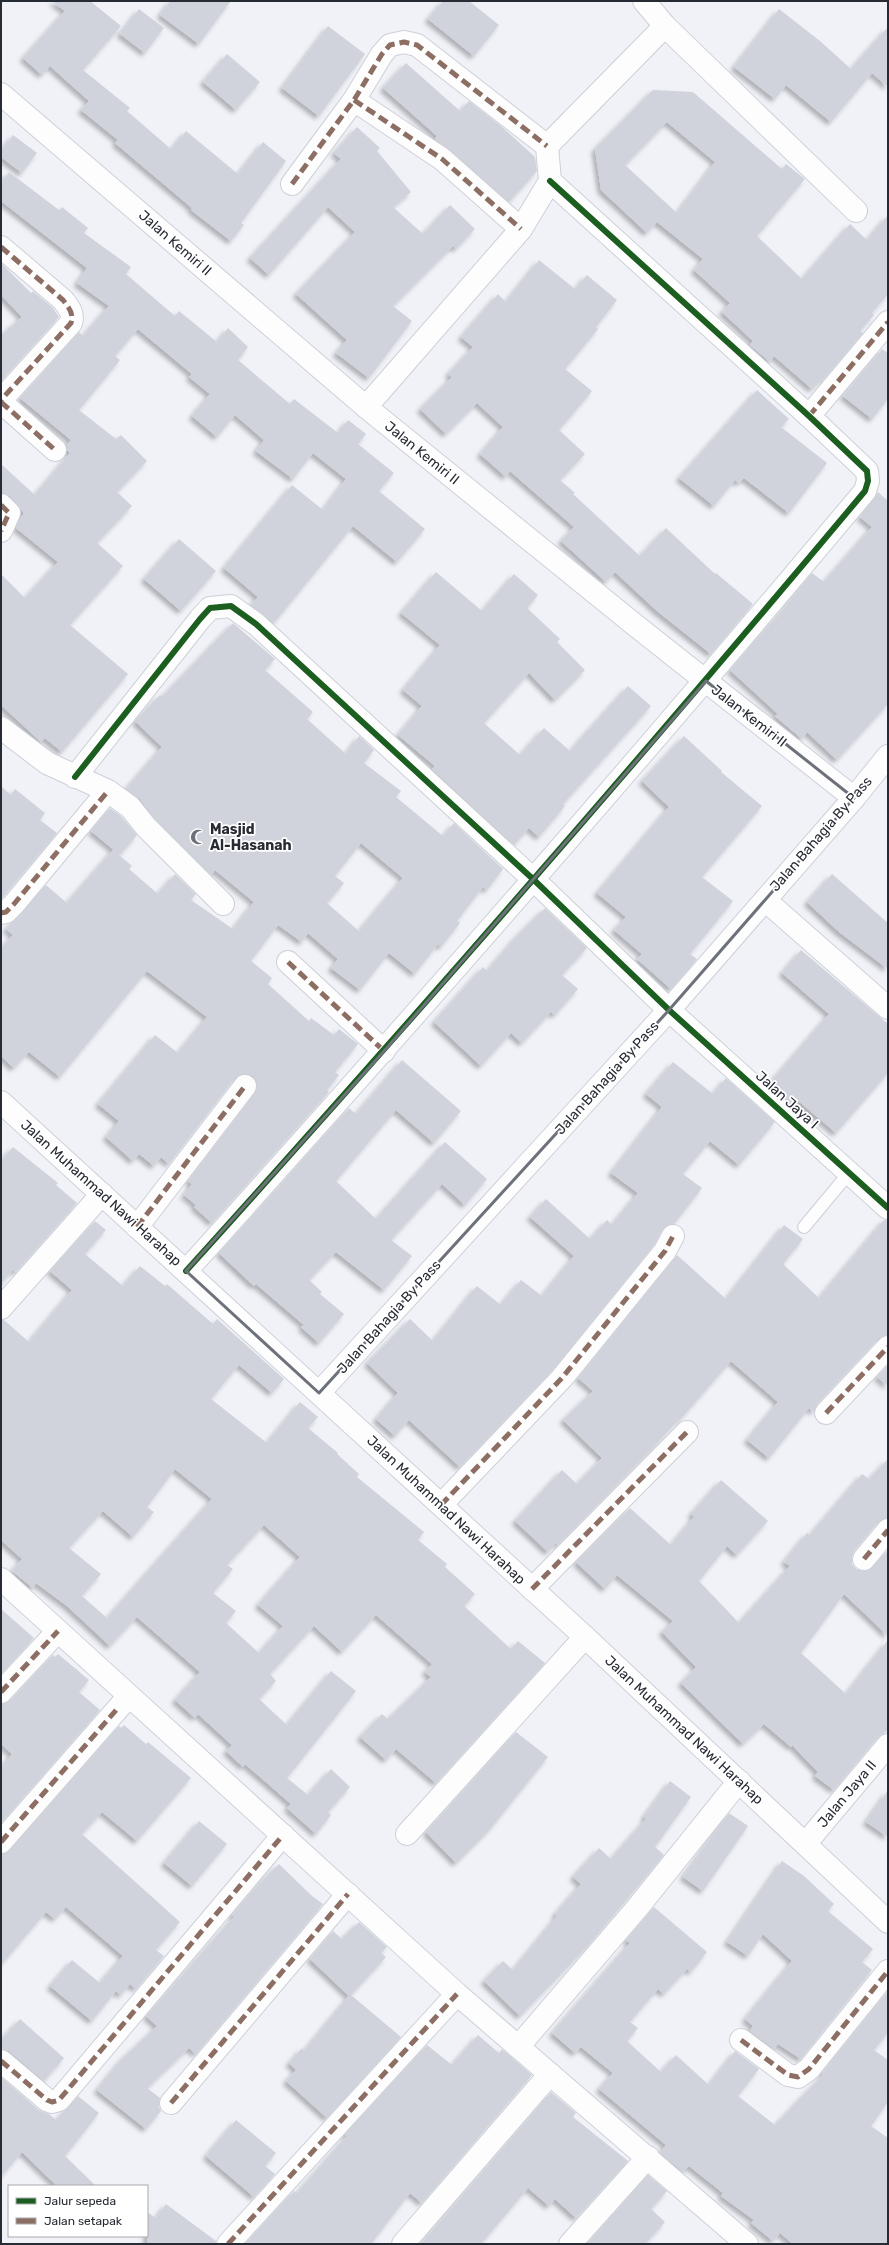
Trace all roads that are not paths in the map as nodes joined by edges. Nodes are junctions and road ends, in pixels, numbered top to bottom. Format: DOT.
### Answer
graph roads {
  1 [pos="644,1"];
  2 [pos="665,26"];
  3 [pos="1,94"];
  4 [pos="354,100"];
  5 [pos="547,146"];
  6 [pos="550,181"];
  7 [pos="292,184"];
  8 [pos="856,211"];
  9 [pos="521,229"];
  10 [pos="1,247"];
  11 [pos="888,322"];
  12 [pos="1,401"];
  13 [pos="366,407"];
  14 [pos="809,416"];
  15 [pos="55,450"];
  16 [pos="1,505"];
  17 [pos="1,532"];
  18 [pos="706,681"];
  19 [pos="1,728"];
  20 [pos="888,756"];
  21 [pos="75,777"];
  22 [pos="108,791"];
  23 [pos="854,798"];
  24 [pos="534,880"];
  25 [pos="765,900"];
  26 [pos="223,904"];
  27 [pos="1,913"];
  28 [pos="288,962"];
  29 [pos="888,1008"];
  30 [pos="669,1010"];
  31 [pos="384,1051"];
  32 [pos="245,1086"];
  33 [pos="1,1102"];
  34 [pos="849,1173"];
  35 [pos="102,1194"];
  36 [pos="888,1208"];
  37 [pos="137,1227"];
  38 [pos="804,1227"];
  39 [pos="673,1236"];
  40 [pos="186,1271"];
  41 [pos="1,1308"];
  42 [pos="888,1347"];
  43 [pos="319,1393"];
  44 [pos="826,1413"];
  45 [pos="686,1432"];
  46 [pos="441,1505"];
  47 [pos="888,1530"];
  48 [pos="864,1559"];
  49 [pos="1,1579"];
  50 [pos="532,1589"];
  51 [pos="58,1631"];
  52 [pos="585,1637"];
  53 [pos="1,1692"];
  54 [pos="129,1696"];
  55 [pos="888,1745"];
  56 [pos="740,1781"];
  57 [pos="407,1834"];
  58 [pos="283,1835"];
  59 [pos="1,1842"];
  60 [pos="806,1843"];
  61 [pos="348,1894"];
  62 [pos="888,1922"];
  63 [pos="888,1971"];
  64 [pos="457,1994"];
  65 [pos="742,2040"];
  66 [pos="518,2047"];
  67 [pos="1,2061"];
  68 [pos="550,2074"];
  69 [pos="171,2103"];
  70 [pos="648,2157"];
  71 [pos="739,2242"];
  72 [pos="228,2244"];
  73 [pos="404,2244"];
  74 [pos="570,2244"];
  1 -- 2 [label="street"];
  2 -- 5 [label="street"];
  2 -- 8 [label="street"];
  3 -- 13 [label="street, Jalan Kemiri II"];
  4 -- 5 [label="street"];
  4 -- 7 [label="street"];
  4 -- 9 [label="street"];
  5 -- 6 [label="street"];
  6 -- 9 [label="street"];
  6 -- 14 [label="street"];
  9 -- 13 [label="street"];
  10 -- 12 [label="street"];
  11 -- 14 [label="street"];
  12 -- 15 [label="street"];
  13 -- 18 [label="street, Jalan Kemiri II"];
  14 -- 18 [label="street"];
  16 -- 17 [label="street"];
  18 -- 23 [label="street, Jalan Kemiri II"];
  18 -- 24 [label="street"];
  19 -- 21 [label="street"];
  20 -- 23 [label="street, Jalan Bahagia By Pass"];
  21 -- 22 [label="street"];
  21 -- 24 [label="street, Jalan Jaya I"];
  22 -- 26 [label="street"];
  22 -- 27 [label="street"];
  23 -- 25 [label="street, Jalan Bahagia By Pass"];
  24 -- 30 [label="street, Jalan Jaya I"];
  24 -- 31 [label="street"];
  25 -- 29 [label="street"];
  25 -- 30 [label="street, Jalan Bahagia By Pass"];
  28 -- 31 [label="street"];
  30 -- 34 [label="street, Jalan Jaya I"];
  30 -- 43 [label="street, Jalan Bahagia By Pass"];
  31 -- 40 [label="street"];
  32 -- 37 [label="street"];
  33 -- 35 [label="street, Jalan Muhammad Nawi Harahap"];
  34 -- 36 [label="street, Jalan Jaya I"];
  34 -- 38 [label="lane"];
  35 -- 37 [label="street, Jalan Muhammad Nawi Harahap"];
  35 -- 41 [label="street"];
  37 -- 40 [label="street, Jalan Muhammad Nawi Harahap"];
  39 -- 46 [label="street"];
  40 -- 43 [label="street, Jalan Muhammad Nawi Harahap"];
  42 -- 44 [label="street"];
  43 -- 46 [label="street, Jalan Muhammad Nawi Harahap"];
  45 -- 50 [label="street"];
  46 -- 50 [label="street, Jalan Muhammad Nawi Harahap"];
  47 -- 48 [label="street"];
  49 -- 51 [label="street"];
  50 -- 52 [label="street, Jalan Muhammad Nawi Harahap"];
  51 -- 53 [label="street"];
  51 -- 54 [label="street"];
  52 -- 56 [label="street, Jalan Muhammad Nawi Harahap"];
  52 -- 57 [label="street"];
  54 -- 58 [label="street"];
  54 -- 59 [label="street"];
  55 -- 60 [label="street, Jalan Jaya II"];
  56 -- 60 [label="street, Jalan Muhammad Nawi Harahap"];
  56 -- 66 [label="street"];
  58 -- 61 [label="street"];
  58 -- 67 [label="street"];
  60 -- 62 [label="street, Jalan Muhammad Nawi Harahap"];
  61 -- 64 [label="street"];
  61 -- 69 [label="street"];
  63 -- 65 [label="street"];
  64 -- 66 [label="street"];
  64 -- 72 [label="street"];
  66 -- 68 [label="street"];
  68 -- 70 [label="street"];
  68 -- 73 [label="street"];
  70 -- 71 [label="street"];
  70 -- 74 [label="street"];
}
